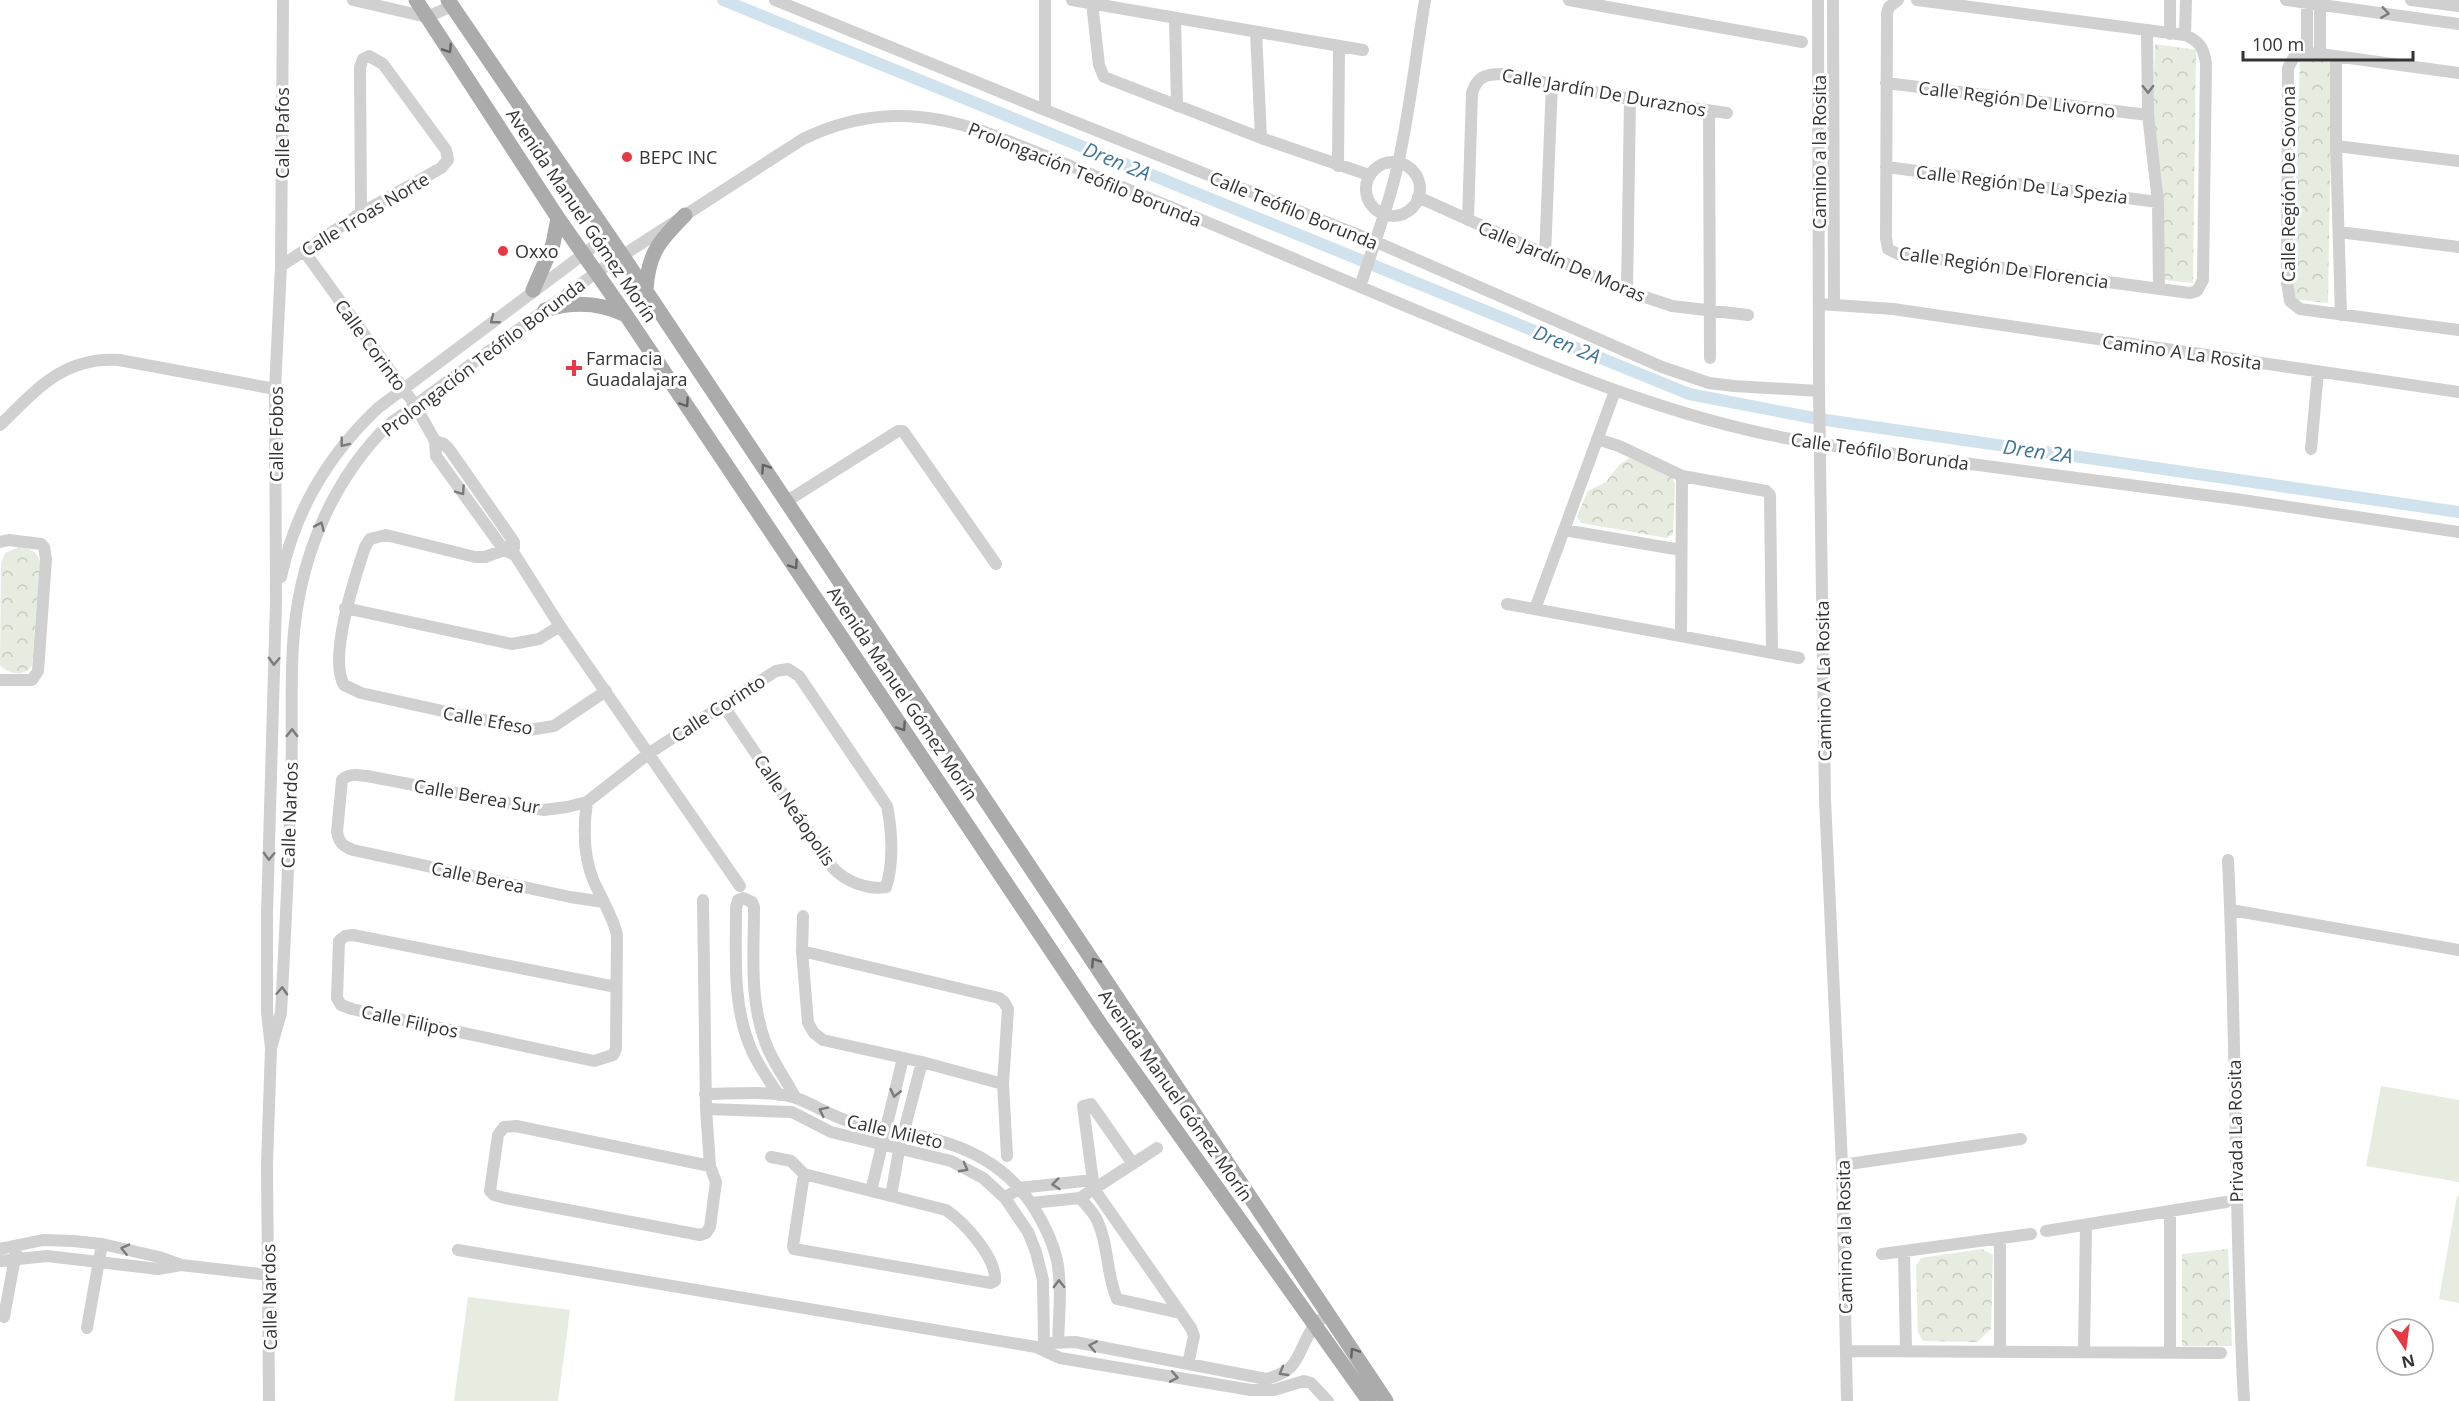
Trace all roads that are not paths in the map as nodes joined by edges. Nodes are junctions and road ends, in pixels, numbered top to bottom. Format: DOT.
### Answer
graph roads {
  1 [pos="283,0"];
  2 [pos="353,0"];
  3 [pos="416,0"];
  4 [pos="775,0"];
  5 [pos="1046,0"];
  6 [pos="1072,0"];
  7 [pos="1425,0"];
  8 [pos="1569,0"];
  9 [pos="1818,0"];
  10 [pos="1833,0"];
  11 [pos="1898,0"];
  12 [pos="1917,0"];
  13 [pos="2170,0"];
  14 [pos="2186,0"];
  15 [pos="2286,0"];
  16 [pos="2412,0"];
  17 [pos="2314,2"];
  18 [pos="450,3"];
  19 [pos="1092,3"];
  20 [pos="2459,6"];
  21 [pos="427,17"];
  22 [pos="1175,18"];
  23 [pos="2459,24"];
  24 [pos="2147,31"];
  25 [pos="1256,32"];
  26 [pos="2170,34"];
  27 [pos="2185,35"];
  28 [pos="1802,42"];
  29 [pos="1339,46"];
  30 [pos="1363,50"];
  31 [pos="2313,54"];
  32 [pos="2336,56"];
  33 [pos="2459,73"];
  34 [pos="1552,83"];
  35 [pos="1886,83"];
  36 [pos="1630,99"];
  37 [pos="1177,106"];
  38 [pos="1045,110"];
  39 [pos="1709,111"];
  40 [pos="1727,113"];
  41 [pos="2148,115"];
  42 [pos="1261,138"];
  43 [pos="2336,146"];
  44 [pos="2459,161"];
  45 [pos="1399,162"];
  46 [pos="1338,166"];
  47 [pos="1886,167"];
  48 [pos="1369,175"];
  49 [pos="1418,197"];
  50 [pos="2158,202"];
  51 [pos="361,213"];
  52 [pos="685,215"];
  53 [pos="1385,215"];
  54 [pos="558,218"];
  55 [pos="1468,220"];
  56 [pos="2339,232"];
  57 [pos="609,235"];
  58 [pos="1372,245"];
  59 [pos="2459,247"];
  60 [pos="304,251"];
  61 [pos="583,253"];
  62 [pos="622,255"];
  63 [pos="1545,256"];
  64 [pos="281,266"];
  65 [pos="597,272"];
  66 [pos="1361,283"];
  67 [pos="2159,289"];
  68 [pos="646,290"];
  69 [pos="1627,291"];
  70 [pos="529,293"];
  71 [pos="1820,304"];
  72 [pos="1834,304"];
  73 [pos="1710,311"];
  74 [pos="543,312"];
  75 [pos="626,315"];
  76 [pos="1748,315"];
  77 [pos="2341,315"];
  78 [pos="2459,330"];
  79 [pos="1710,358"];
  80 [pos="2318,372"];
  81 [pos="403,388"];
  82 [pos="275,389"];
  83 [pos="1615,391"];
  84 [pos="1819,391"];
  85 [pos="2459,392"];
  86 [pos="415,405"];
  87 [pos="0,424"];
  88 [pos="1820,438"];
  89 [pos="1597,439"];
  90 [pos="435,441"];
  91 [pos="2311,449"];
  92 [pos="1682,476"];
  93 [pos="787,501"];
  94 [pos="487,504"];
  95 [pos="476,512"];
  96 [pos="1564,530"];
  97 [pos="2459,532"];
  98 [pos="0,542"];
  99 [pos="511,549"];
  100 [pos="1681,550"];
  101 [pos="996,564"];
  102 [pos="302,582"];
  103 [pos="276,602"];
  104 [pos="1507,604"];
  105 [pos="345,608"];
  106 [pos="1535,609"];
  107 [pos="560,626"];
  108 [pos="1681,636"];
  109 [pos="1772,653"];
  110 [pos="1799,658"];
  111 [pos="789,669"];
  112 [pos="0,680"];
  113 [pos="606,691"];
  114 [pos="723,705"];
  115 [pos="648,754"];
  116 [pos="587,802"];
  117 [pos="353,850"];
  118 [pos="2228,860"];
  119 [pos="740,886"];
  120 [pos="703,900"];
  121 [pos="604,902"];
  122 [pos="2231,910"];
  123 [pos="803,916"];
  124 [pos="2459,950"];
  125 [pos="802,951"];
  126 [pos="616,987"];
  127 [pos="271,1048"];
  128 [pos="903,1058"];
  129 [pos="922,1062"];
  130 [pos="1838,1072"];
  131 [pos="1003,1084"];
  132 [pos="705,1094"];
  133 [pos="778,1095"];
  134 [pos="795,1097"];
  135 [pos="706,1109"];
  136 [pos="886,1128"];
  137 [pos="904,1132"];
  138 [pos="2021,1139"];
  139 [pos="882,1146"];
  140 [pos="1157,1148"];
  141 [pos="899,1150"];
  142 [pos="1007,1156"];
  143 [pos="771,1157"];
  144 [pos="1133,1164"];
  145 [pos="1842,1165"];
  146 [pos="710,1166"];
  147 [pos="804,1174"];
  148 [pos="1094,1185"];
  149 [pos="1019,1188"];
  150 [pos="871,1191"];
  151 [pos="891,1196"];
  152 [pos="1005,1198"];
  153 [pos="1080,1198"];
  154 [pos="2226,1202"];
  155 [pos="1031,1203"];
  156 [pos="2170,1211"];
  157 [pos="2086,1225"];
  158 [pos="2046,1231"];
  159 [pos="2031,1234"];
  160 [pos="2000,1239"];
  161 [pos="16,1244"];
  162 [pos="102,1244"];
  163 [pos="0,1249"];
  164 [pos="458,1250"];
  165 [pos="1905,1252"];
  166 [pos="1882,1254"];
  167 [pos="15,1259"];
  168 [pos="0,1262"];
  169 [pos="99,1262"];
  170 [pos="182,1265"];
  171 [pos="269,1275"];
  172 [pos="1179,1313"];
  173 [pos="1329,1314"];
  174 [pos="4,1317"];
  175 [pos="1315,1325"];
  176 [pos="87,1328"];
  177 [pos="1058,1342"];
  178 [pos="1040,1346"];
  179 [pos="1906,1350"];
  180 [pos="1846,1351"];
  181 [pos="2000,1351"];
  182 [pos="2084,1352"];
  183 [pos="2170,1353"];
  184 [pos="2221,1353"];
  185 [pos="1188,1364"];
  186 [pos="269,1401"];
  187 [pos="1328,1401"];
  188 [pos="1369,1401"];
  189 [pos="1386,1401"];
  190 [pos="1847,1401"];
  191 [pos="2244,1401"];
  1 -- 64 [label="street, Calle Pafos"];
  2 -- 21 [label="street"];
  3 -- 21 [label="main road, Avenida Manuel Gómez Morín"];
  4 -- 38 [label="street, Calle Teófilo Borunda"];
  5 -- 38 [label="street"];
  6 -- 19 [label="street"];
  7 -- 45 [label="street"];
  8 -- 28 [label="street"];
  9 -- 71 [label="street, Camino a la Rosita"];
  10 -- 72 [label="street, Camino A La Rosita"];
  11 -- 35 [label="street, Calle Región De Florencia"];
  12 -- 24 [label="street"];
  13 -- 26 [label="street"];
  14 -- 27 [label="street"];
  15 -- 17 [label="street"];
  16 -- 20 [label="street"];
  17 -- 23 [label="street, one-way"];
  17 -- 31 [label="street"];
  18 -- 21 [label="street"];
  18 -- 57 [label="main road, Avenida Manuel Gómez Morín"];
  19 -- 22 [label="street"];
  19 -- 37 [label="street"];
  21 -- 54 [label="main road, Avenida Manuel Gómez Morín, one-way"];
  22 -- 25 [label="street"];
  22 -- 37 [label="street"];
  24 -- 26 [label="street"];
  24 -- 41 [label="street, one-way"];
  25 -- 29 [label="street"];
  25 -- 42 [label="street"];
  26 -- 27 [label="street"];
  27 -- 67 [label="street, Calle Región De Florencia"];
  29 -- 30 [label="street"];
  29 -- 46 [label="street"];
  31 -- 32 [label="street"];
  31 -- 77 [label="street, Calle Región De Sovona"];
  32 -- 33 [label="street"];
  32 -- 43 [label="street"];
  34 -- 36 [label="street, Calle Jardín De Duraznos"];
  34 -- 55 [label="street, Calle Jardín De Duraznos"];
  34 -- 63 [label="street"];
  35 -- 41 [label="street, Calle Región De Livorno"];
  35 -- 47 [label="street, Calle Región De Florencia"];
  36 -- 39 [label="street, Calle Jardín De Duraznos"];
  36 -- 69 [label="street"];
  37 -- 42 [label="street"];
  38 -- 58 [label="street, Calle Teófilo Borunda"];
  39 -- 40 [label="street, Calle Jardín De Duraznos"];
  39 -- 73 [label="street"];
  41 -- 50 [label="street"];
  42 -- 46 [label="street"];
  43 -- 44 [label="street"];
  43 -- 56 [label="street"];
  45 -- 48 [label="street"];
  45 -- 49 [label="street"];
  45 -- 53 [label="street"];
  46 -- 48 [label="street"];
  47 -- 50 [label="street, Calle Región De La Spezia"];
  47 -- 67 [label="street, Calle Región De Florencia"];
  48 -- 53 [label="street"];
  49 -- 53 [label="street"];
  49 -- 55 [label="street, Calle Jardín De Moras"];
  50 -- 67 [label="street"];
  51 -- 51 [label="street, Calle Troas Norte"];
  51 -- 60 [label="street, Calle Troas Norte"];
  52 -- 62 [label="street, Prolongación Teófilo Borunda"];
  52 -- 66 [label="street, Prolongación Teófilo Borunda"];
  52 -- 68 [label="main road"];
  53 -- 58 [label="street"];
  54 -- 61 [label="main road, Avenida Manuel Gómez Morín"];
  54 -- 70 [label="main road"];
  55 -- 63 [label="street, Calle Jardín De Moras"];
  56 -- 59 [label="street"];
  56 -- 77 [label="street"];
  57 -- 61 [label="street, Prolongación Teófilo Borunda"];
  57 -- 62 [label="main road, Avenida Manuel Gómez Morín"];
  58 -- 66 [label="street"];
  58 -- 84 [label="street, Calle Teófilo Borunda"];
  60 -- 64 [label="street, Calle Troas Norte"];
  60 -- 81 [label="street, Calle Corinto"];
  61 -- 65 [label="main road, Avenida Manuel Gómez Morín"];
  61 -- 70 [label="street, Prolongación Teófilo Borunda"];
  62 -- 65 [label="street, Prolongación Teófilo Borunda"];
  62 -- 68 [label="main road, Avenida Manuel Gómez Morín"];
  63 -- 69 [label="street, Calle Jardín De Moras"];
  64 -- 82 [label="street, Calle Fobos"];
  65 -- 74 [label="street, Prolongación Teófilo Borunda"];
  65 -- 75 [label="main road, Avenida Manuel Gómez Morín"];
  66 -- 83 [label="street, Calle Teófilo Borunda"];
  93 -- 68 [label="main road, Avenida Manuel Gómez Morín, one-way"];
  69 -- 73 [label="street, Calle Jardín De Moras"];
  70 -- 74 [label="street"];
  70 -- 81 [label="street, Prolongación Teófilo Borunda, one-way"];
  71 -- 72 [label="street, Camino A La Rosita"];
  71 -- 84 [label="street, Camino A La Rosita"];
  72 -- 80 [label="street, Camino A La Rosita"];
  73 -- 76 [label="street, Calle Jardín De Moras"];
  73 -- 79 [label="street"];
  74 -- 75 [label="main road"];
  74 -- 86 [label="street, Prolongación Teófilo Borunda"];
  75 -- 175 [label="main road, Avenida Manuel Gómez Morín, one-way"];
  77 -- 78 [label="street, Calle Región De Sovona"];
  80 -- 85 [label="street, Camino A La Rosita"];
  80 -- 91 [label="street"];
  81 -- 86 [label="street, Calle Corinto"];
  81 -- 103 [label="street, Prolongación Teófilo Borunda, one-way"];
  82 -- 87 [label="street"];
  82 -- 103 [label="street, Calle Fobos"];
  83 -- 88 [label="street, Calle Teófilo Borunda"];
  83 -- 89 [label="street"];
  84 -- 88 [label="street, Camino A La Rosita"];
  86 -- 90 [label="street, Calle Corinto"];
  102 -- 86 [label="street, Prolongación Teófilo Borunda, one-way"];
  88 -- 97 [label="street, Calle Teófilo Borunda"];
  88 -- 130 [label="street, Camino A La Rosita"];
  89 -- 92 [label="street"];
  89 -- 96 [label="street"];
  90 -- 94 [label="street, Calle Corinto"];
  90 -- 95 [label="street, Calle Corinto, one-way"];
  92 -- 100 [label="street"];
  92 -- 109 [label="street"];
  93 -- 101 [label="street"];
  173 -- 93 [label="main road, Avenida Manuel Gómez Morín, one-way"];
  94 -- 95 [label="street"];
  94 -- 99 [label="street, Calle Corinto"];
  95 -- 99 [label="street, Calle Corinto"];
  96 -- 100 [label="street"];
  96 -- 106 [label="street"];
  98 -- 112 [label="street"];
  99 -- 105 [label="street"];
  99 -- 107 [label="street, Calle Corinto"];
  100 -- 108 [label="street"];
  127 -- 102 [label="street, Calle Nardos, one-way"];
  103 -- 127 [label="street, Calle Nardos, one-way"];
  104 -- 106 [label="street"];
  105 -- 107 [label="street"];
  105 -- 113 [label="street, Calle Efeso"];
  106 -- 108 [label="street"];
  107 -- 113 [label="street, Calle Corinto"];
  108 -- 109 [label="street"];
  109 -- 110 [label="street"];
  111 -- 114 [label="street, Calle Corinto"];
  111 -- 114 [label="street, Calle Neáopolis"];
  113 -- 115 [label="street, Calle Corinto"];
  114 -- 115 [label="street, Calle Corinto"];
  115 -- 116 [label="street, Calle Corinto"];
  115 -- 119 [label="street, Calle Corinto"];
  116 -- 117 [label="street, Calle Berea Sur"];
  116 -- 121 [label="street"];
  117 -- 121 [label="street, Calle Berea"];
  118 -- 122 [label="street, Privada La Rosita"];
  120 -- 132 [label="street"];
  121 -- 126 [label="street"];
  122 -- 124 [label="street"];
  122 -- 191 [label="street, Privada La Rosita"];
  123 -- 125 [label="street"];
  125 -- 128 [label="street"];
  125 -- 131 [label="street"];
  126 -- 126 [label="street, Calle Filipos"];
  127 -- 171 [label="street, Calle Nardos"];
  128 -- 129 [label="street"];
  128 -- 136 [label="street, one-way"];
  129 -- 131 [label="street"];
  129 -- 137 [label="street"];
  130 -- 145 [label="street, Camino a la Rosita"];
  131 -- 142 [label="street"];
  132 -- 133 [label="street, Calle Mileto"];
  132 -- 135 [label="street"];
  133 -- 134 [label="street, Calle Mileto"];
  133 -- 134 [label="street"];
  136 -- 134 [label="street, Calle Mileto, one-way"];
  135 -- 139 [label="street, Calle Mileto"];
  135 -- 146 [label="street"];
  136 -- 137 [label="street, Calle Mileto"];
  136 -- 139 [label="street"];
  137 -- 141 [label="street"];
  137 -- 149 [label="street, Calle Mileto"];
  138 -- 145 [label="street"];
  139 -- 141 [label="street, Calle Mileto"];
  139 -- 150 [label="street"];
  140 -- 144 [label="street"];
  141 -- 151 [label="street"];
  141 -- 152 [label="street, Calle Mileto, one-way"];
  143 -- 147 [label="street"];
  144 -- 148 [label="street"];
  144 -- 148 [label="street"];
  145 -- 180 [label="street, Camino a la Rosita"];
  146 -- 146 [label="street"];
  147 -- 150 [label="street"];
  147 -- 151 [label="street"];
  148 -- 149 [label="street, one-way"];
  148 -- 153 [label="street"];
  148 -- 172 [label="street"];
  149 -- 152 [label="street"];
  149 -- 155 [label="street, Calle Mileto"];
  150 -- 151 [label="street"];
  152 -- 178 [label="street, Calle Mileto"];
  153 -- 155 [label="street"];
  153 -- 172 [label="street"];
  154 -- 156 [label="street"];
  177 -- 155 [label="street, Calle Mileto, one-way"];
  156 -- 157 [label="street"];
  156 -- 183 [label="street"];
  157 -- 158 [label="street"];
  157 -- 182 [label="street"];
  159 -- 160 [label="street"];
  160 -- 165 [label="street"];
  160 -- 181 [label="street"];
  161 -- 162 [label="street"];
  161 -- 163 [label="street"];
  161 -- 167 [label="street"];
  162 -- 169 [label="street"];
  170 -- 162 [label="street, one-way"];
  164 -- 178 [label="street"];
  165 -- 166 [label="street"];
  165 -- 179 [label="street"];
  167 -- 168 [label="street"];
  167 -- 169 [label="street"];
  167 -- 174 [label="street"];
  169 -- 170 [label="street"];
  169 -- 176 [label="street"];
  170 -- 171 [label="street"];
  171 -- 186 [label="street, Calle Nardos"];
  172 -- 185 [label="street"];
  173 -- 175 [label="street"];
  189 -- 173 [label="main road, Avenida Manuel Gómez Morín, one-way"];
  175 -- 185 [label="street, one-way"];
  175 -- 188 [label="main road, Avenida Manuel Gómez Morín"];
  177 -- 178 [label="street"];
  185 -- 177 [label="street, one-way"];
  178 -- 187 [label="street, one-way"];
  179 -- 180 [label="street"];
  179 -- 181 [label="street"];
  180 -- 190 [label="street, Camino a la Rosita"];
  181 -- 182 [label="street"];
  182 -- 183 [label="street"];
  183 -- 184 [label="street"];
}
